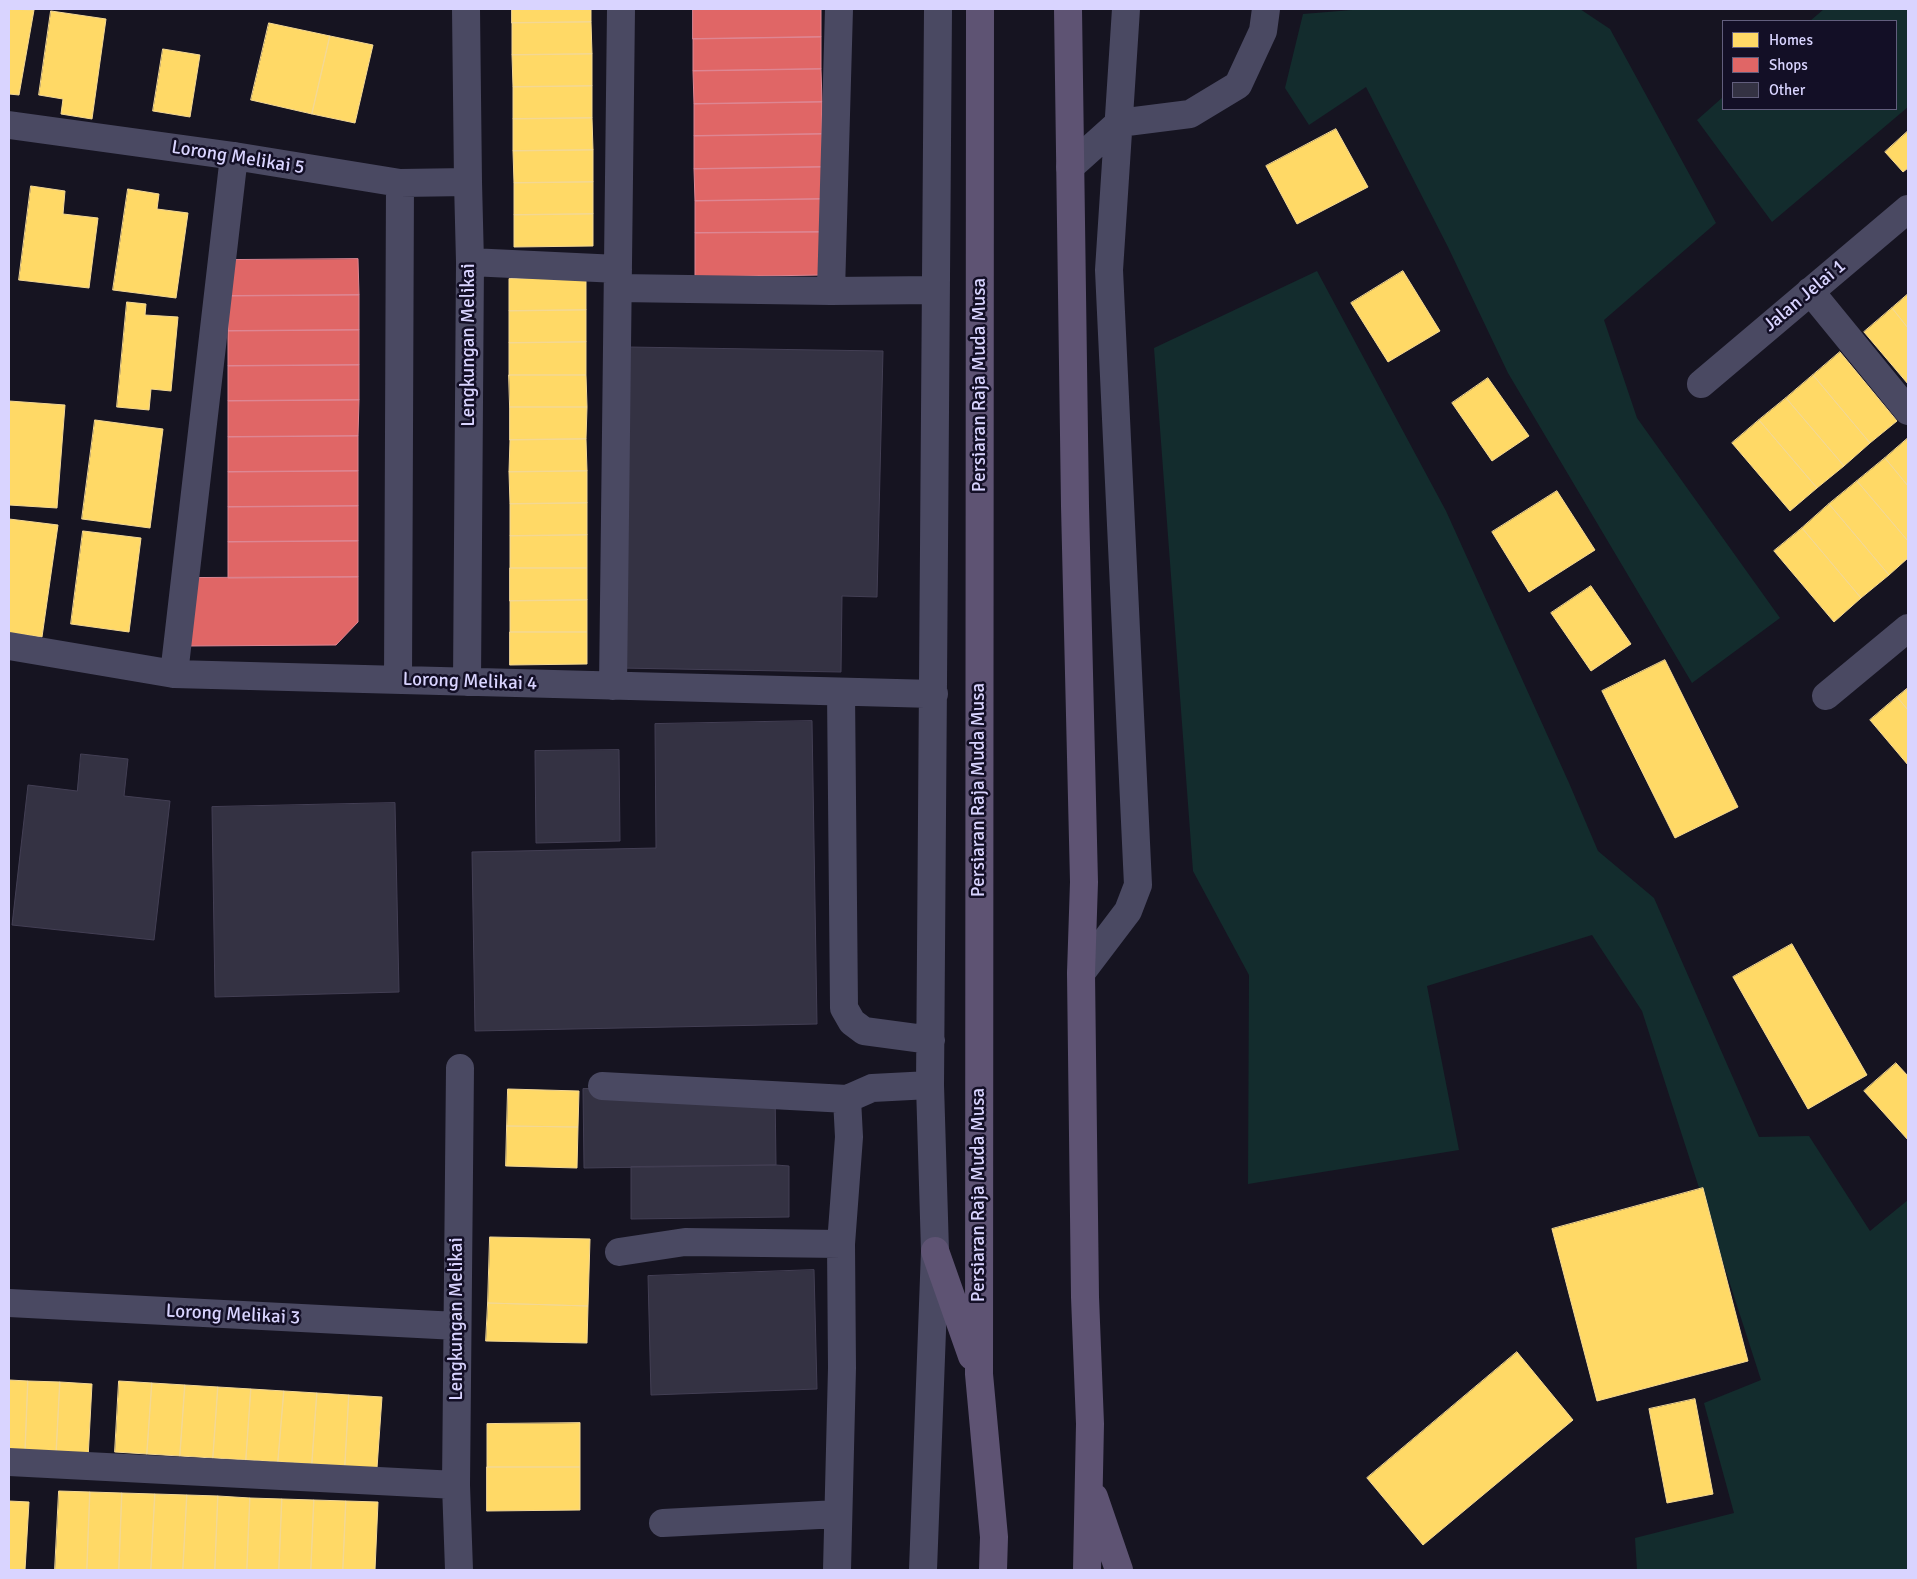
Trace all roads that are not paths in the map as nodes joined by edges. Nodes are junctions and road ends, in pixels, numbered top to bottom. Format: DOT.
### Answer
graph roads {
  1 [pos="466,9"];
  2 [pos="622,9"];
  3 [pos="839,9"];
  4 [pos="938,9"];
  5 [pos="980,9"];
  6 [pos="1068,9"];
  7 [pos="1126,9"];
  8 [pos="1266,9"];
  9 [pos="1118,123"];
  10 [pos="9,126"];
  11 [pos="234,156"];
  12 [pos="1070,167"];
  13 [pos="468,182"];
  14 [pos="400,184"];
  15 [pos="1908,209"];
  16 [pos="470,262"];
  17 [pos="618,279"];
  18 [pos="936,290"];
  19 [pos="831,291"];
  20 [pos="1810,291"];
  21 [pos="1701,384"];
  22 [pos="1908,410"];
  23 [pos="1908,628"];
  24 [pos="9,646"];
  25 [pos="174,674"];
  26 [pos="398,680"];
  27 [pos="467,682"];
  28 [pos="613,686"];
  29 [pos="841,692"];
  30 [pos="934,694"];
  31 [pos="1826,696"];
  32 [pos="1081,973"];
  33 [pos="931,1040"];
  34 [pos="460,1068"];
  35 [pos="930,1085"];
  36 [pos="602,1086"];
  37 [pos="847,1099"];
  38 [pos="841,1244"];
  39 [pos="935,1251"];
  40 [pos="619,1252"];
  41 [pos="9,1303"];
  42 [pos="457,1326"];
  43 [pos="979,1374"];
  44 [pos="9,1462"];
  45 [pos="1088,1479"];
  46 [pos="456,1485"];
  47 [pos="838,1514"];
  48 [pos="663,1523"];
  49 [pos="994,1537"];
  50 [pos="459,1570"];
  51 [pos="836,1570"];
  52 [pos="924,1570"];
  53 [pos="981,1570"];
  54 [pos="993,1570"];
  55 [pos="1087,1570"];
  56 [pos="1119,1570"];
  1 -- 13 [label="street, Lengkungan Melikai"];
  2 -- 17 [label="street"];
  3 -- 19 [label="street"];
  4 -- 18 [label="street"];
  5 -- 43 [label="main road, Persiaran Raja Muda Musa"];
  6 -- 12 [label="main road"];
  7 -- 9 [label="street"];
  8 -- 9 [label="street"];
  9 -- 12 [label="street"];
  9 -- 32 [label="street"];
  10 -- 11 [label="street, Lorong Melikai 5"];
  11 -- 14 [label="street, Lorong Melikai 5"];
  11 -- 25 [label="street"];
  12 -- 32 [label="main road"];
  13 -- 14 [label="street, Lorong Melikai 5"];
  13 -- 16 [label="street, Lengkungan Melikai"];
  14 -- 26 [label="street"];
  15 -- 20 [label="street, Jalan Jelai 1"];
  16 -- 17 [label="street"];
  16 -- 27 [label="street, Lengkungan Melikai"];
  17 -- 19 [label="street"];
  17 -- 28 [label="street"];
  18 -- 19 [label="street"];
  18 -- 30 [label="street"];
  20 -- 21 [label="street, Jalan Jelai 1"];
  20 -- 22 [label="street"];
  23 -- 31 [label="street"];
  24 -- 25 [label="street, Lorong Melikai 4"];
  25 -- 26 [label="street, Lorong Melikai 4"];
  26 -- 27 [label="street, Lorong Melikai 4"];
  27 -- 28 [label="street, Lorong Melikai 4"];
  28 -- 29 [label="street, Lorong Melikai 4"];
  29 -- 30 [label="street, Lorong Melikai 4"];
  29 -- 33 [label="street"];
  30 -- 33 [label="street"];
  32 -- 45 [label="main road"];
  33 -- 35 [label="street"];
  34 -- 42 [label="street, Lengkungan Melikai"];
  35 -- 37 [label="street"];
  35 -- 39 [label="street"];
  36 -- 37 [label="street"];
  37 -- 38 [label="street"];
  38 -- 40 [label="street"];
  38 -- 47 [label="street"];
  39 -- 43 [label="main road"];
  39 -- 52 [label="street"];
  41 -- 42 [label="street, Lorong Melikai 3"];
  42 -- 46 [label="street, Lengkungan Melikai"];
  43 -- 49 [label="main road, Persiaran Raja Muda Musa"];
  44 -- 46 [label="street"];
  45 -- 55 [label="main road"];
  45 -- 56 [label="main road"];
  46 -- 50 [label="street, Lengkungan Melikai"];
  47 -- 48 [label="street"];
  47 -- 51 [label="street"];
  49 -- 53 [label="main road"];
  49 -- 54 [label="main road, Persiaran Raja Muda Musa"];
}
